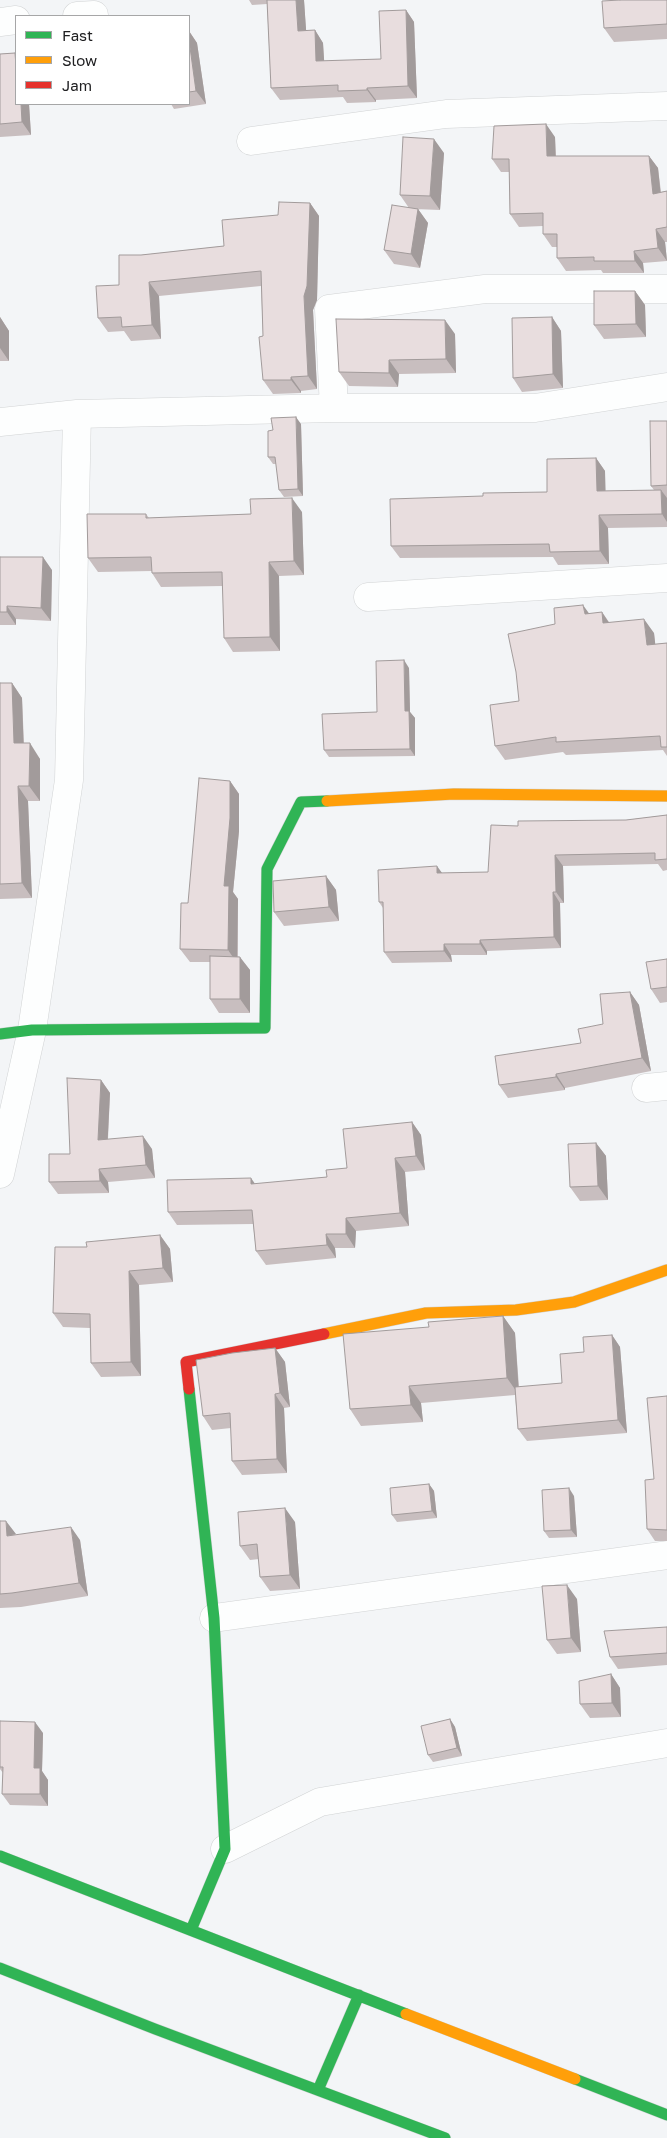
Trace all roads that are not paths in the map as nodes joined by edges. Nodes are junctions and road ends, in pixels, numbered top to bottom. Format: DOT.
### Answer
graph roads {
  1 [pos="15,20"];
  2 [pos="0,22"];
  3 [pos="667,106"];
  4 [pos="250,142"];
  5 [pos="667,289"];
  6 [pos="667,387"];
  7 [pos="334,408"];
  8 [pos="77,414"];
  9 [pos="0,422"];
  10 [pos="667,578"];
  11 [pos="368,597"];
  12 [pos="667,796"];
  13 [pos="32,1030"];
  14 [pos="0,1034"];
  15 [pos="0,1174"];
  16 [pos="667,1270"];
  17 [pos="667,1555"];
  18 [pos="214,1618"];
  19 [pos="667,1743"];
  20 [pos="225,1849"];
  21 [pos="0,1856"];
  22 [pos="191,1930"];
  23 [pos="0,1968"];
  24 [pos="359,1995"];
  25 [pos="318,2090"];
  26 [pos="667,2115"];
  27 [pos="445,2138"];
  1 -- 2 [label="street"];
  3 -- 4 [label="street"];
  5 -- 7 [label="street"];
  6 -- 7 [label="street"];
  7 -- 8 [label="street"];
  8 -- 9 [label="street"];
  8 -- 13 [label="street"];
  10 -- 11 [label="street"];
  12 -- 13 [label="street"];
  13 -- 14 [label="street"];
  13 -- 15 [label="street"];
  16 -- 18 [label="street"];
  17 -- 18 [label="street"];
  18 -- 20 [label="street"];
  19 -- 20 [label="street"];
  20 -- 22 [label="street"];
  21 -- 22 [label="street"];
  22 -- 24 [label="street"];
  23 -- 25 [label="street"];
  24 -- 25 [label="street"];
  24 -- 26 [label="street"];
  25 -- 27 [label="street"];
}
